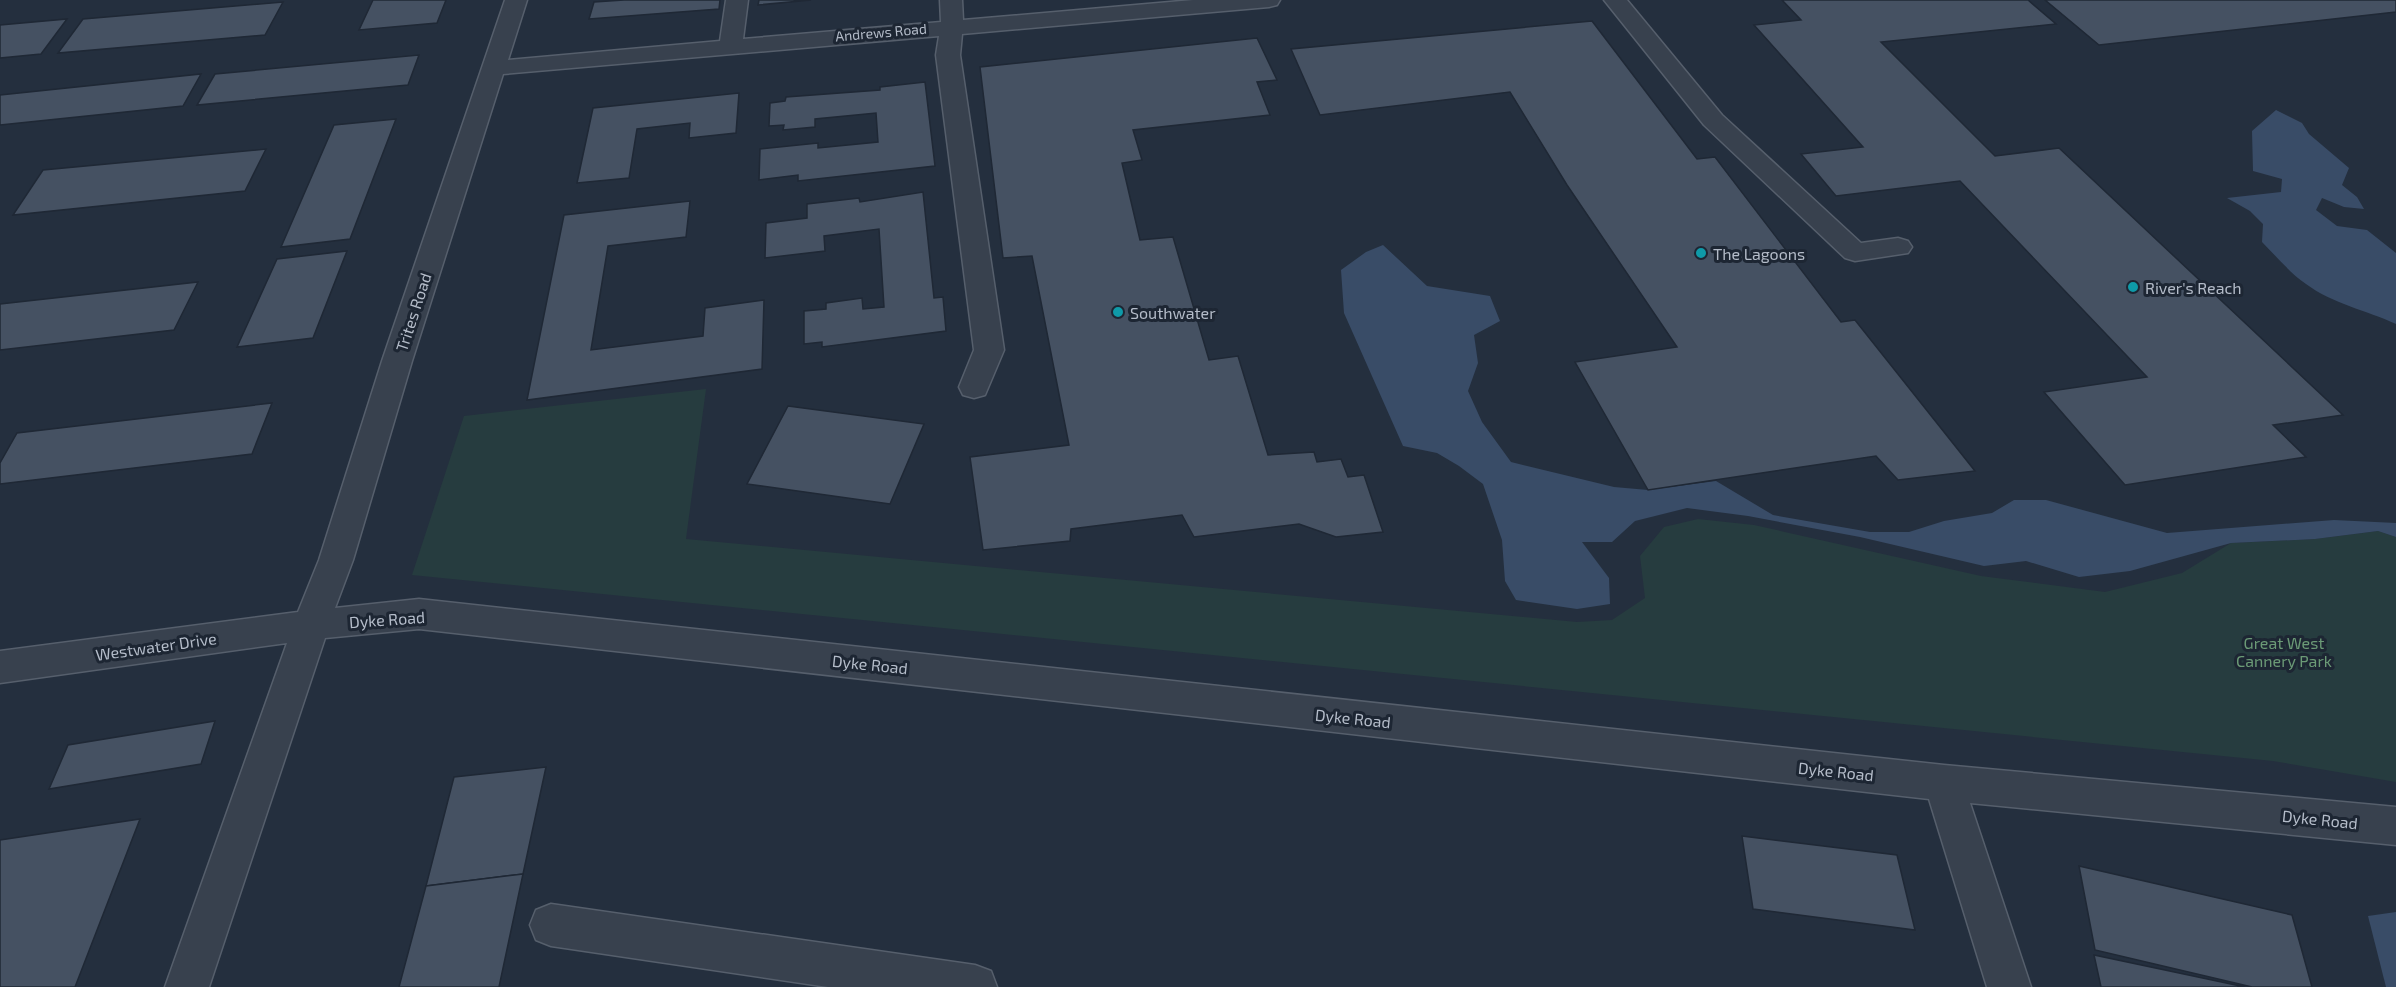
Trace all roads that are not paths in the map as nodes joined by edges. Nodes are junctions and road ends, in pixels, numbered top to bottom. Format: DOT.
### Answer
graph roads {
  1 [pos="516,0"];
  2 [pos="737,0"];
  3 [pos="1269,0"];
  4 [pos="1615,0"];
  5 [pos="1156,5"];
  6 [pos="951,13"];
  7 [pos="731,46"];
  8 [pos="494,68"];
  9 [pos="1898,247"];
  10 [pos="974,387"];
  11 [pos="311,625"];
  12 [pos="0,667"];
  13 [pos="1944,783"];
  14 [pos="2396,826"];
  15 [pos="551,925"];
  16 [pos="187,987"];
  17 [pos="975,987"];
  18 [pos="2009,987"];
  1 -- 8 [label="street, Trites Road"];
  2 -- 7 [label="street"];
  3 -- 5 [label="street, Andrews Road"];
  4 -- 9 [label="street"];
  5 -- 6 [label="street, Andrews Road"];
  6 -- 7 [label="street, Andrews Road"];
  6 -- 10 [label="street"];
  7 -- 8 [label="street, Andrews Road"];
  8 -- 11 [label="street, Trites Road"];
  11 -- 12 [label="street, Westwater Drive"];
  11 -- 13 [label="street, Dyke Road"];
  11 -- 16 [label="street, Trites Road"];
  13 -- 14 [label="street, Dyke Road"];
  13 -- 18 [label="street"];
  15 -- 17 [label="street"];
}
